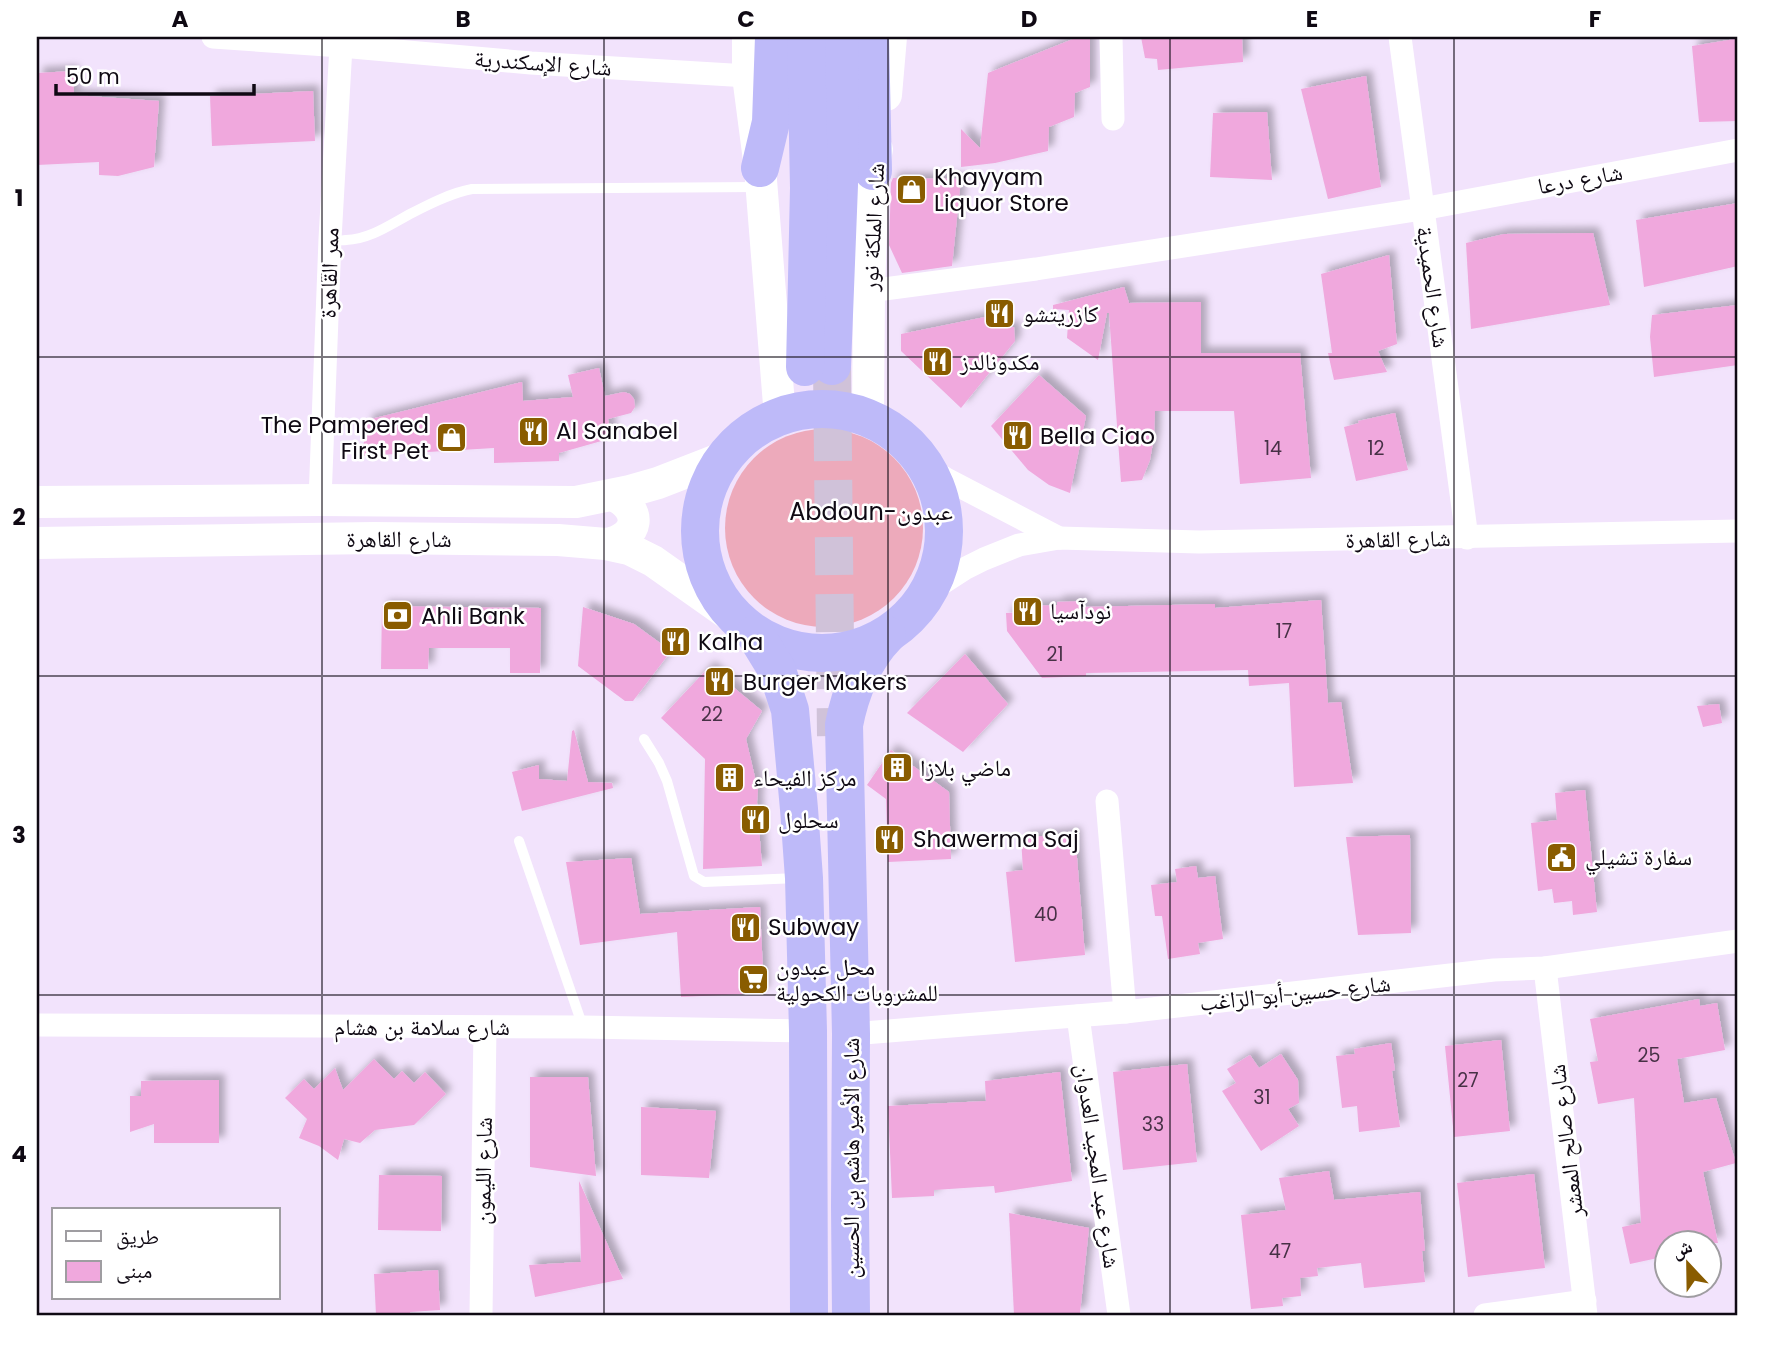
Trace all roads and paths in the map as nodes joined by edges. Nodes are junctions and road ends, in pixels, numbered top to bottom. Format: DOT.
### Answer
graph roads {
  1 [pos="212,37"];
  2 [pos="748,37"];
  3 [pos="774,37"];
  4 [pos="806,37"];
  5 [pos="840,37"];
  6 [pos="1111,37"];
  7 [pos="1400,37"];
  8 [pos="877,44"];
  9 [pos="341,46"];
  10 [pos="748,76"];
  11 [pos="1113,119"];
  12 [pos="1738,150"];
  13 [pos="873,171"];
  14 [pos="760,177"];
  15 [pos="1422,209"];
  16 [pos="330,239"];
  17 [pos="869,291"];
  18 [pos="780,417"];
  19 [pos="868,417"];
  20 [pos="725,457"];
  21 [pos="927,467"];
  22 [pos="612,495"];
  23 [pos="320,500"];
  24 [pos="37,502"];
  25 [pos="1738,531"];
  26 [pos="1059,538"];
  27 [pos="1466,538"];
  28 [pos="37,543"];
  29 [pos="606,544"];
  30 [pos="930,591"];
  31 [pos="747,627"];
  32 [pos="887,635"];
  33 [pos="644,738"];
  34 [pos="1107,801"];
  35 [pos="519,841"];
  36 [pos="804,878"];
  37 [pos="1738,941"];
  38 [pos="1545,968"];
  39 [pos="1125,1012"];
  40 [pos="1078,1016"];
  41 [pos="37,1025"];
  42 [pos="485,1027"];
  43 [pos="583,1027"];
  44 [pos="808,1031"];
  45 [pos="851,1034"];
  46 [pos="1585,1308"];
  47 [pos="481,1315"];
  48 [pos="808,1315"];
  49 [pos="851,1315"];
  50 [pos="1118,1315"];
  51 [pos="1485,1315"];
  1 -- 9 [label="street, شارع الإسكندرية"];
  2 -- 10 [label="main road"];
  3 -- 14 [label="highway"];
  4 -- 5 [label="highway, شارع الملكة نور"];
  6 -- 11 [label="street"];
  7 -- 15 [label="street, شارع الحميدية"];
  8 -- 13 [label="highway"];
  9 -- 10 [label="street, شارع الإسكندرية"];
  9 -- 16 [label="street, ممر القاهرة"];
  10 -- 14 [label="main road"];
  12 -- 15 [label="street, شارع درعا"];
  13 -- 17 [label="main road, شارع الملكة نور"];
  14 -- 16 [label="lane"];
  14 -- 18 [label="main road"];
  15 -- 17 [label="street, شارع درعا"];
  15 -- 27 [label="street, شارع الحميدية"];
  16 -- 23 [label="street, ممر القاهرة"];
  17 -- 19 [label="main road, شارع الملكة نور"];
  18 -- 19 [label="highway"];
  18 -- 20 [label="highway"];
  19 -- 21 [label="highway"];
  20 -- 22 [label="main road, شارع القاهرة"];
  20 -- 31 [label="highway"];
  21 -- 26 [label="street, شارع القاهرة"];
  21 -- 30 [label="highway"];
  22 -- 23 [label="main road, شارع القاهرة"];
  22 -- 29 [label="main road"];
  23 -- 24 [label="main road, شارع القاهرة"];
  25 -- 27 [label="street, شارع القاهرة"];
  26 -- 27 [label="street, شارع القاهرة"];
  26 -- 30 [label="street, شارع القاهرة"];
  28 -- 29 [label="main road, شارع القاهرة"];
  29 -- 31 [label="main road, شارع القاهرة"];
  30 -- 32 [label="highway"];
  31 -- 32 [label="highway"];
  31 -- 36 [label="highway, شارع الأمير هاشم بن الحسين"];
  32 -- 45 [label="highway, شارع الأمير هاشم بن الحسين"];
  33 -- 36 [label="lane"];
  34 -- 39 [label="street"];
  35 -- 43 [label="lane"];
  36 -- 44 [label="highway, شارع الأمير هاشم بن الحسين"];
  37 -- 38 [label="street, شارع حسين أبو الراغب"];
  38 -- 39 [label="street, شارع حسين أبو الراغب"];
  38 -- 46 [label="street, شارع صالح المعشر"];
  39 -- 40 [label="street, شارع حسين أبو الراغب"];
  40 -- 45 [label="street, شارع حسين أبو الراغب"];
  40 -- 50 [label="street, شارع عبد المجيد العدوان"];
  41 -- 42 [label="street, شارع سلامة بن هشام"];
  42 -- 43 [label="street, شارع سلامة بن هشام"];
  42 -- 47 [label="street, شارع الليمون"];
  43 -- 44 [label="street, شارع سلامة بن هشام"];
  44 -- 48 [label="highway, شارع الأمير هاشم بن الحسين"];
  45 -- 49 [label="highway, شارع الأمير هاشم بن الحسين"];
  46 -- 51 [label="street"];
}
